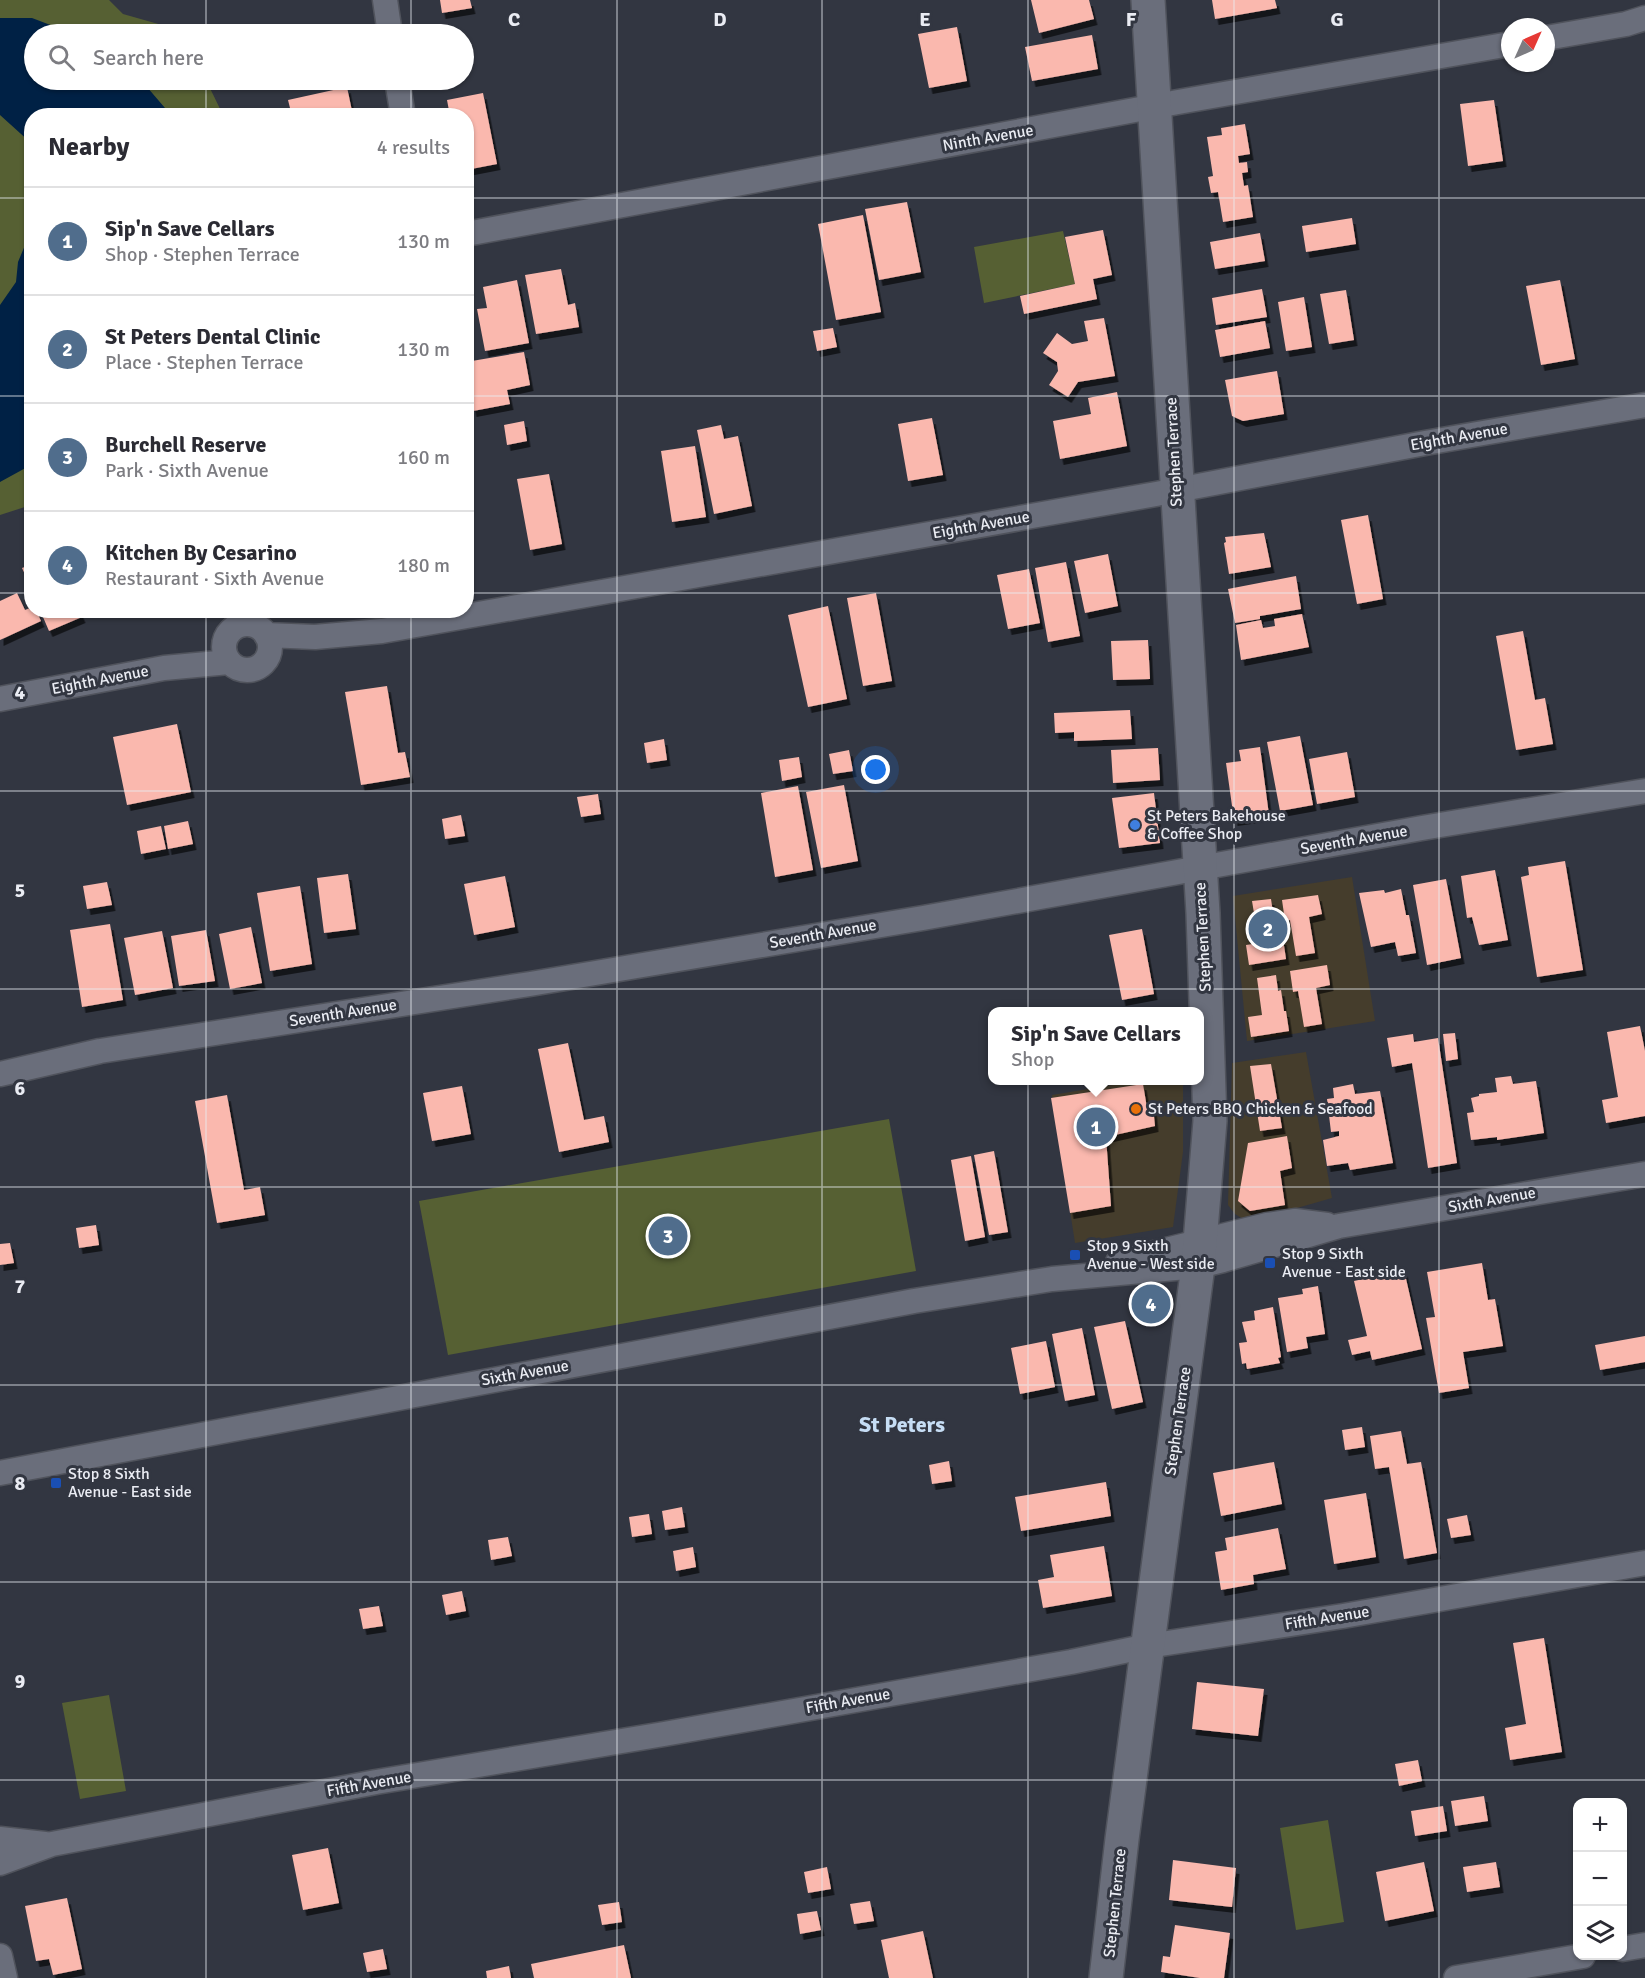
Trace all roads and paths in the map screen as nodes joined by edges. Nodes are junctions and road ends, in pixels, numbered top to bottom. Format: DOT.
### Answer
graph roads {
  1 [pos="385,0"];
  2 [pos="1148,0"];
  3 [pos="1639,22"];
  4 [pos="389,24"];
  5 [pos="1555,36"];
  6 [pos="1501,46"];
  7 [pos="399,90"];
  8 [pos="1154,107"];
  9 [pos="402,108"];
  10 [pos="474,233"];
  11 [pos="1645,405"];
  12 [pos="1176,490"];
  13 [pos="474,615"];
  14 [pos="455,618"];
  15 [pos="229,626"];
  16 [pos="262,631"];
  17 [pos="229,662"];
  18 [pos="164,668"];
  19 [pos="0,699"];
  20 [pos="1645,791"];
  21 [pos="1199,868"];
  22 [pos="0,1074"];
  23 [pos="1645,1174"];
  24 [pos="1200,1253"];
  25 [pos="0,1473"];
  26 [pos="1645,1563"];
  27 [pos="1148,1646"];
  28 [pos="0,1839"];
  29 [pos="52,1844"];
  30 [pos="0,1863"];
  31 [pos="1645,1945"];
  32 [pos="1627,1948"];
  33 [pos="0,1956"];
  34 [pos="1573,1958"];
  35 [pos="4,1978"];
  36 [pos="1106,1978"];
  37 [pos="1456,1978"];
  1 -- 4 [label="street"];
  2 -- 8 [label="main road, Stephen Terrace"];
  3 -- 5 [label="street"];
  6 -- 8 [label="street, Ninth Avenue"];
  7 -- 9 [label="street"];
  8 -- 10 [label="street, Ninth Avenue"];
  8 -- 12 [label="main road, Stephen Terrace"];
  11 -- 12 [label="street, Eighth Avenue"];
  12 -- 13 [label="street, Eighth Avenue"];
  12 -- 21 [label="main road, Stephen Terrace"];
  14 -- 16 [label="street, Eighth Avenue"];
  15 -- 16 [label="street"];
  15 -- 17 [label="street"];
  15 -- 18 [label="street, Eighth Avenue"];
  16 -- 17 [label="street"];
  17 -- 18 [label="street, Eighth Avenue"];
  18 -- 19 [label="street, Eighth Avenue"];
  20 -- 21 [label="street, Seventh Avenue"];
  21 -- 22 [label="street, Seventh Avenue"];
  21 -- 24 [label="main road, Stephen Terrace"];
  23 -- 24 [label="street, Sixth Avenue"];
  24 -- 25 [label="street, Sixth Avenue"];
  24 -- 27 [label="main road, Stephen Terrace"];
  26 -- 27 [label="street, Fifth Avenue"];
  27 -- 29 [label="street, Fifth Avenue"];
  27 -- 36 [label="main road, Stephen Terrace"];
  28 -- 29 [label="street, Fifth Avenue"];
  29 -- 30 [label="street, Fifth Avenue"];
  31 -- 32 [label="street"];
  33 -- 35 [label="street"];
  34 -- 37 [label="street"];
}
